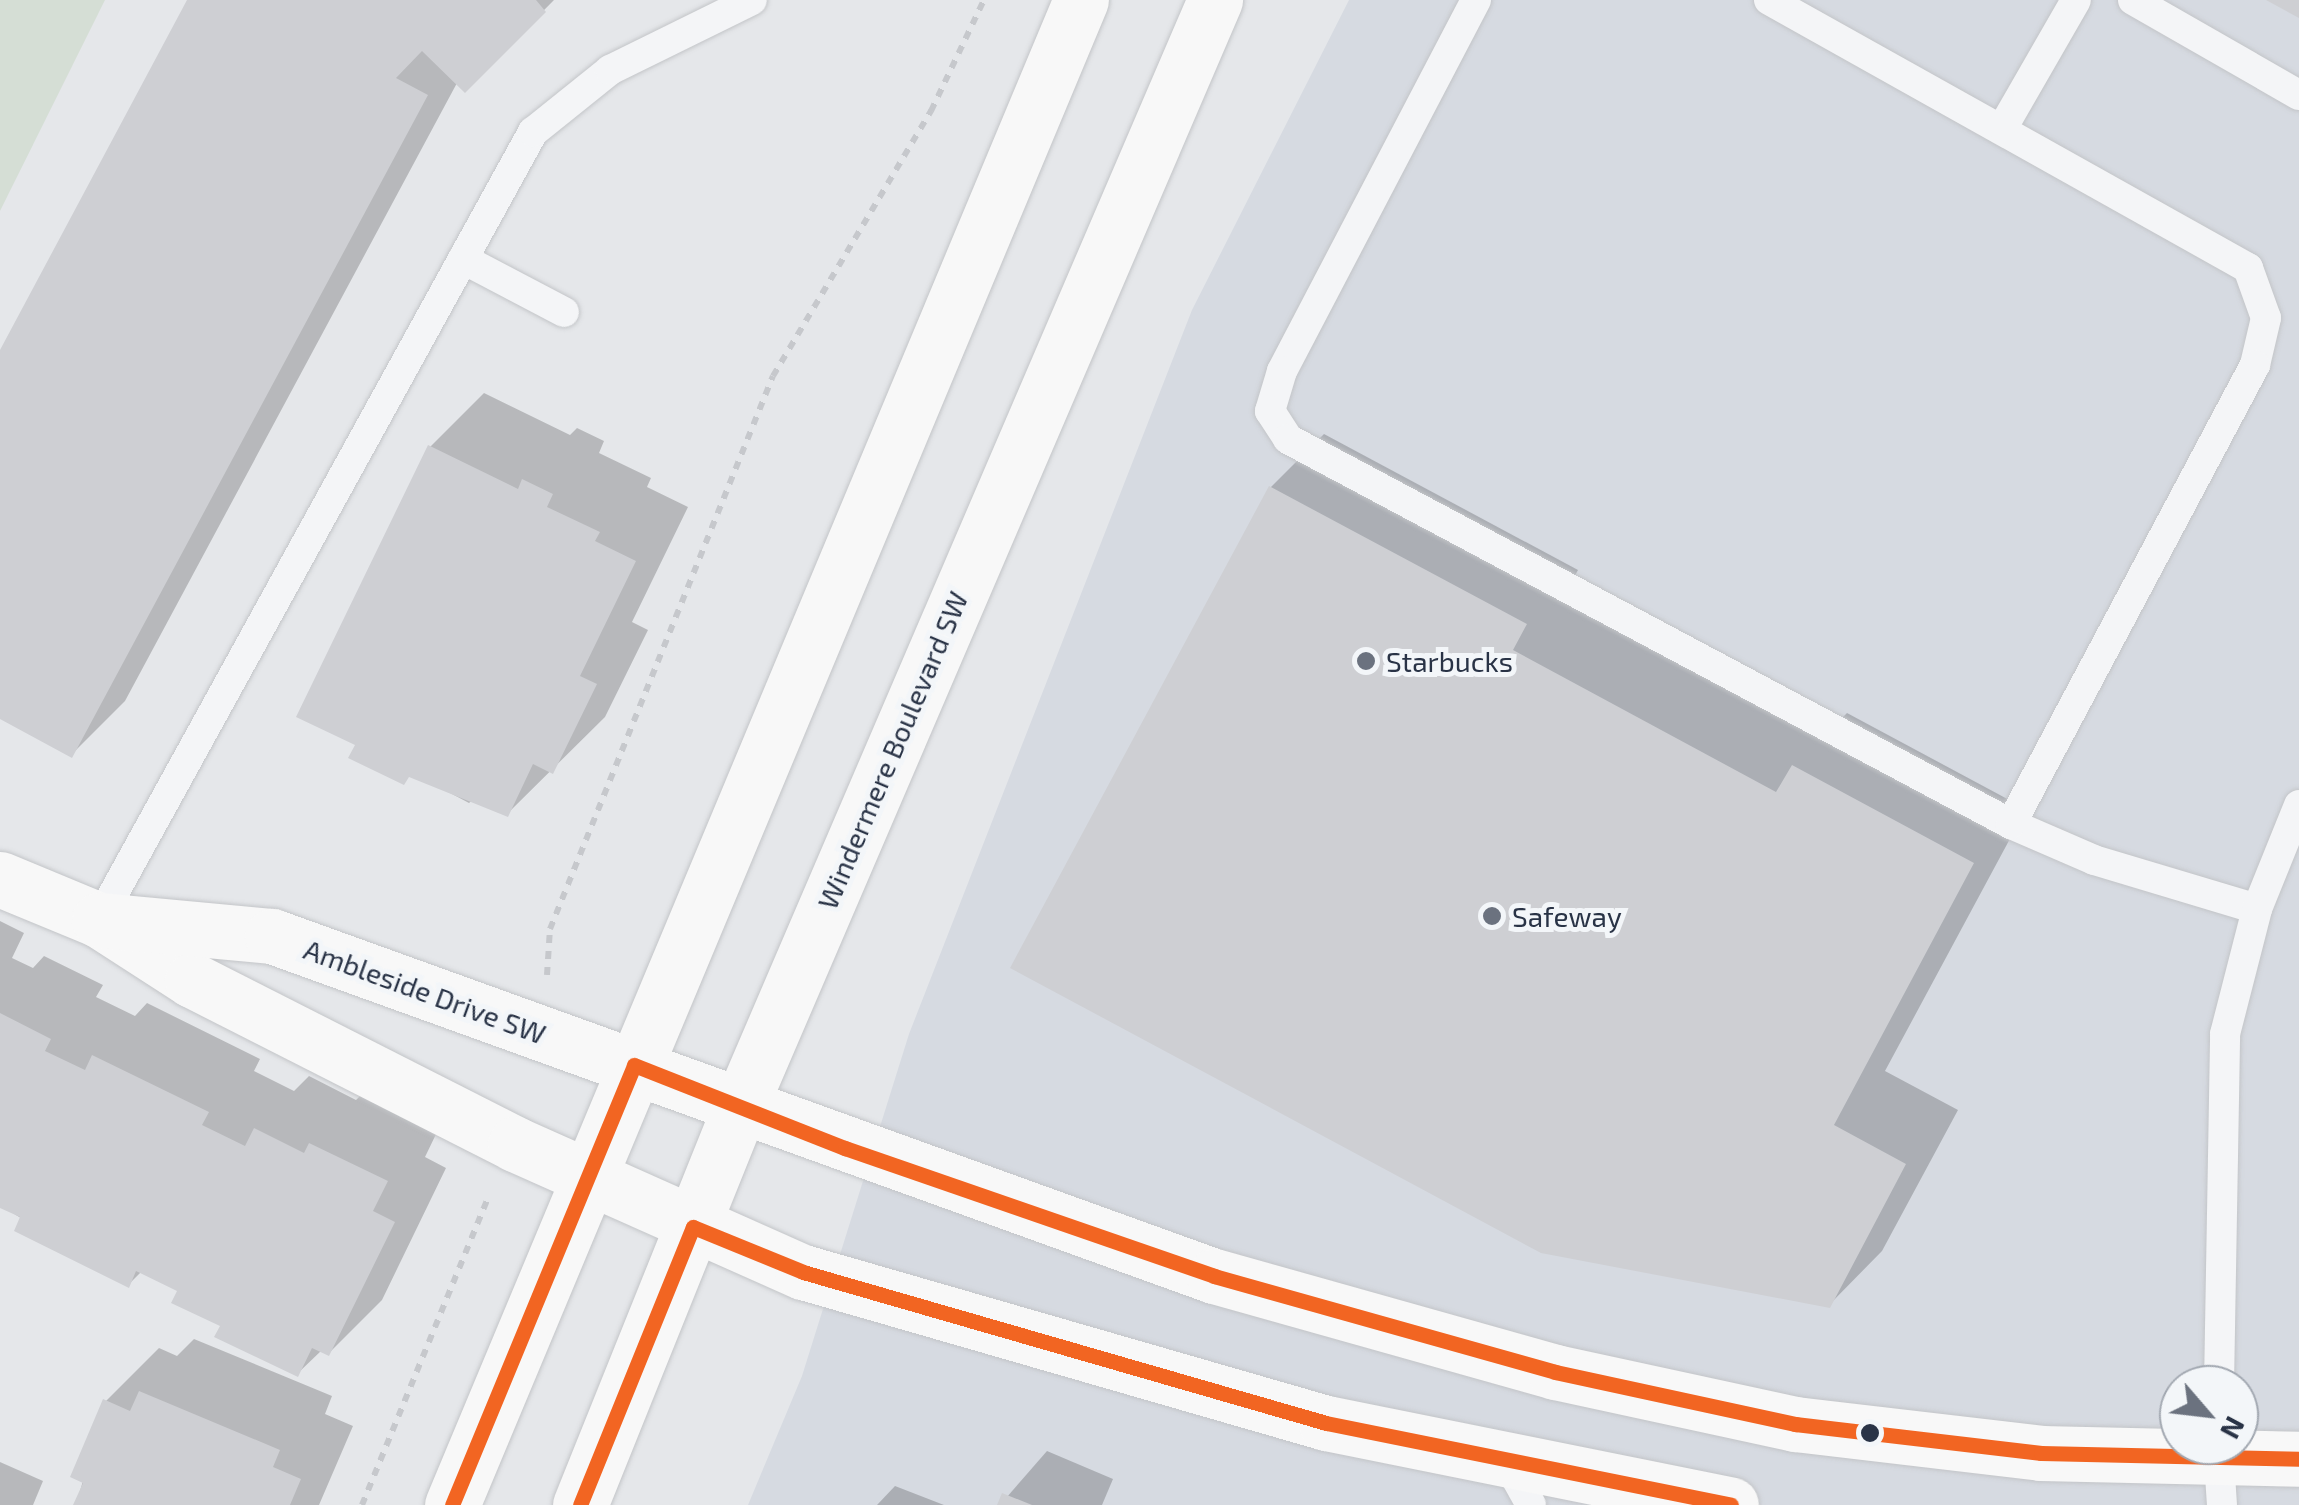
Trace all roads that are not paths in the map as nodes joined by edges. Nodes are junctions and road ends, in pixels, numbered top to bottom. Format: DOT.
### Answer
graph roads {
  1 [pos="752,0"];
  2 [pos="1081,0"];
  3 [pos="1215,0"];
  4 [pos="1476,0"];
  5 [pos="1769,0"];
  6 [pos="2076,0"];
  7 [pos="2133,0"];
  8 [pos="2299,95"];
  9 [pos="2003,126"];
  10 [pos="464,259"];
  11 [pos="564,312"];
  12 [pos="2299,805"];
  13 [pos="2010,824"];
  14 [pos="0,879"];
  15 [pos="2257,909"];
  16 [pos="99,920"];
  17 [pos="634,1066"];
  18 [pos="740,1110"];
  19 [pos="586,1177"];
  20 [pos="694,1227"];
  21 [pos="2219,1365"];
  22 [pos="2299,1458"];
  23 [pos="2219,1469"];
  24 [pos="1518,1482"];
  25 [pos="452,1505"];
  26 [pos="580,1505"];
  27 [pos="1732,1505"];
  1 -- 10 [label="lane"];
  2 -- 17 [label="street"];
  3 -- 18 [label="street, Windermere Boulevard SW"];
  4 -- 13 [label="lane"];
  5 -- 9 [label="lane"];
  6 -- 9 [label="lane"];
  7 -- 8 [label="lane"];
  9 -- 13 [label="lane"];
  10 -- 11 [label="lane"];
  10 -- 16 [label="lane"];
  12 -- 15 [label="lane"];
  13 -- 15 [label="lane"];
  14 -- 16 [label="street, Ambleside Drive SW"];
  15 -- 21 [label="lane"];
  16 -- 17 [label="street, Ambleside Drive SW"];
  16 -- 19 [label="street, Ambleside Drive SW"];
  17 -- 18 [label="street, Ambleside Drive SW"];
  17 -- 19 [label="street"];
  18 -- 20 [label="street, Windermere Boulevard SW"];
  18 -- 23 [label="street, Ambleside Drive SW"];
  19 -- 20 [label="street, Ambleside Drive SW"];
  19 -- 25 [label="street"];
  20 -- 24 [label="street, Ambleside Drive SW"];
  20 -- 26 [label="street, Windermere Boulevard SW"];
  22 -- 23 [label="street, Ambleside Drive SW"];
  24 -- 27 [label="street, Ambleside Drive SW"];
}
